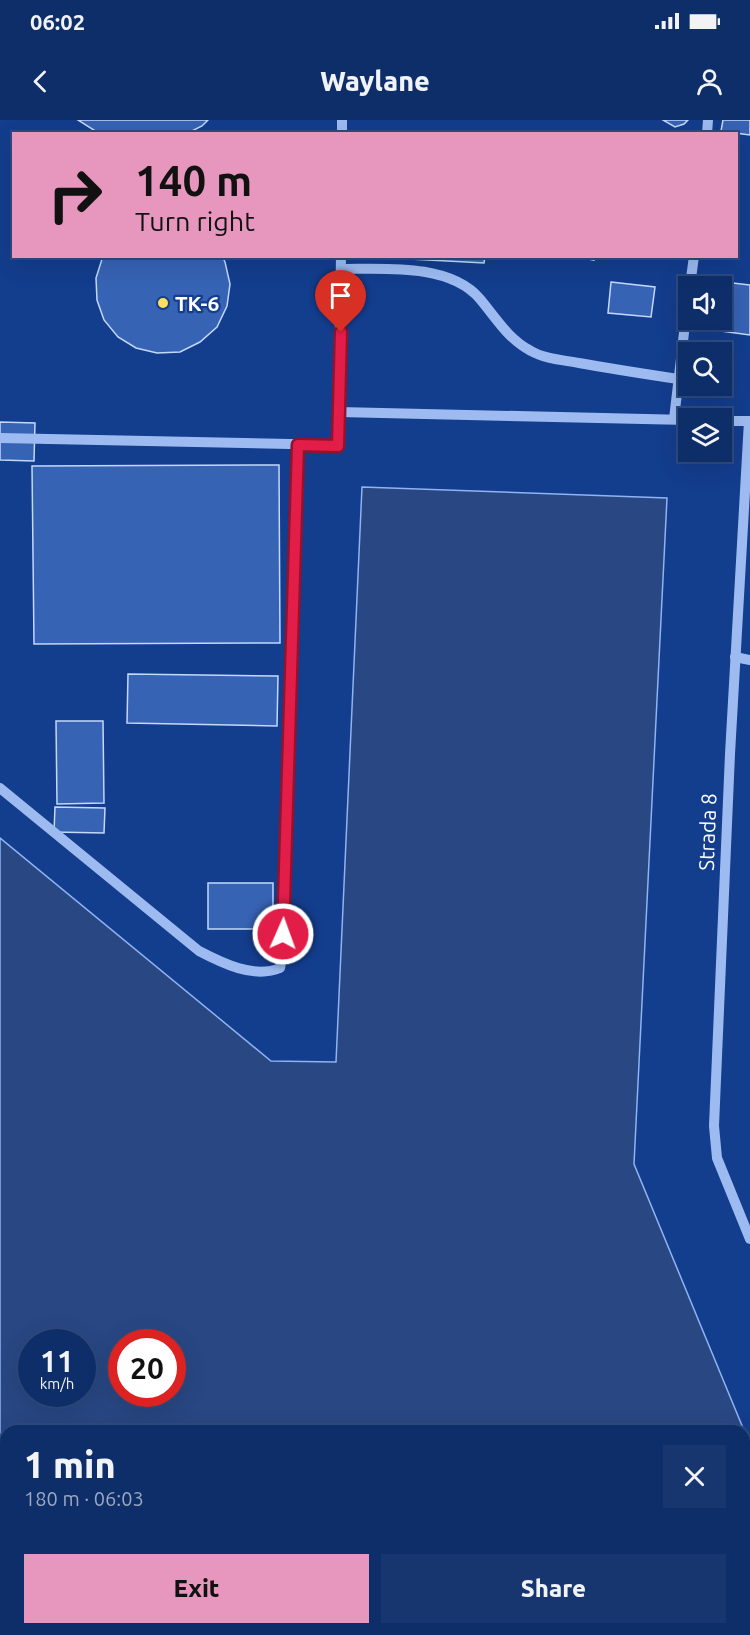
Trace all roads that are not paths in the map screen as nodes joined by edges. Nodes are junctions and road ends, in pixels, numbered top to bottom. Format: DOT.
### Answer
graph roads {
  1 [pos="341,258"];
  2 [pos="694,258"];
  3 [pos="341,269"];
  4 [pos="691,276"];
  5 [pos="678,379"];
  6 [pos="339,412"];
  7 [pos="674,419"];
  8 [pos="678,419"];
  9 [pos="732,421"];
  10 [pos="0,438"];
  11 [pos="298,445"];
  12 [pos="735,657"];
  13 [pos="750,660"];
  14 [pos="0,788"];
  15 [pos="750,1239"];
  1 -- 3 [label="lane"];
  2 -- 4 [label="lane"];
  3 -- 5 [label="lane"];
  3 -- 6 [label="lane"];
  5 -- 7 [label="lane"];
  6 -- 7 [label="lane"];
  6 -- 11 [label="lane"];
  7 -- 8 [label="lane"];
  9 -- 12 [label="lane, Strada 8"];
  10 -- 11 [label="lane"];
  11 -- 14 [label="lane"];
  12 -- 13 [label="lane"];
  12 -- 15 [label="lane, Strada 8"];
}
